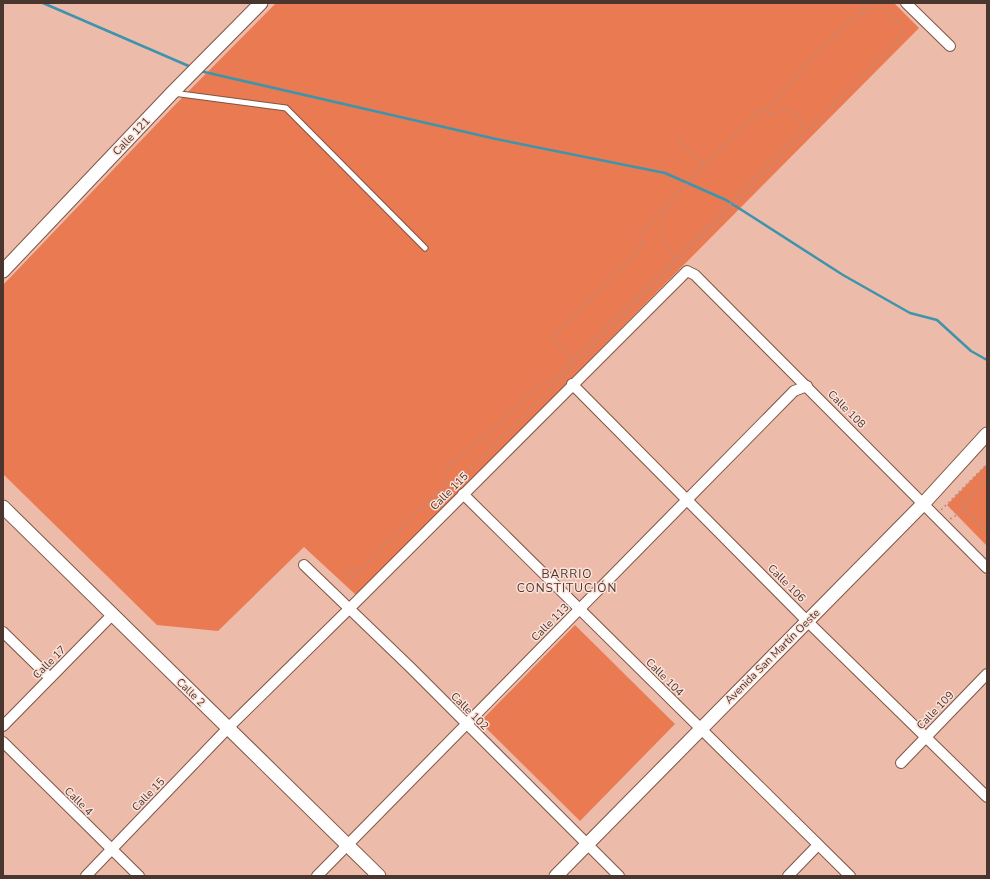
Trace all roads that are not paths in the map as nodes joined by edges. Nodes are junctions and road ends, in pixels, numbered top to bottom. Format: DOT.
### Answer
graph roads {
  1 [pos="261,3"];
  2 [pos="906,3"];
  3 [pos="950,46"];
  4 [pos="172,93"];
  5 [pos="425,248"];
  6 [pos="687,270"];
  7 [pos="3,271"];
  8 [pos="572,384"];
  9 [pos="807,386"];
  10 [pos="987,434"];
  11 [pos="463,494"];
  12 [pos="687,500"];
  13 [pos="924,503"];
  14 [pos="3,507"];
  15 [pos="304,565"];
  16 [pos="987,568"];
  17 [pos="350,608"];
  18 [pos="580,610"];
  19 [pos="112,615"];
  20 [pos="807,621"];
  21 [pos="3,632"];
  22 [pos="987,674"];
  23 [pos="50,678"];
  24 [pos="466,724"];
  25 [pos="3,726"];
  26 [pos="228,728"];
  27 [pos="701,729"];
  28 [pos="926,736"];
  29 [pos="3,742"];
  30 [pos="900,763"];
  31 [pos="987,797"];
  32 [pos="587,844"];
  33 [pos="818,845"];
  34 [pos="348,846"];
  35 [pos="112,849"];
  36 [pos="86,876"];
  37 [pos="139,876"];
  38 [pos="318,876"];
  39 [pos="379,876"];
  40 [pos="556,876"];
  41 [pos="619,876"];
  42 [pos="788,876"];
  43 [pos="850,876"];
  1 -- 4 [label="street, Calle 121"];
  2 -- 3 [label="street"];
  4 -- 5 [label="lane"];
  4 -- 7 [label="street, Calle 121"];
  6 -- 8 [label="street, Calle 115"];
  6 -- 9 [label="street, Calle 108"];
  8 -- 11 [label="street, Calle 115"];
  8 -- 12 [label="street, Calle 106"];
  9 -- 12 [label="street, Calle 113"];
  9 -- 13 [label="street, Calle 108"];
  10 -- 13 [label="street, Avenida San Martín Oeste"];
  11 -- 17 [label="street, Calle 115"];
  11 -- 18 [label="street, Calle 104"];
  12 -- 18 [label="street, Calle 113"];
  12 -- 20 [label="street, Calle 106"];
  13 -- 16 [label="street, Calle 108"];
  13 -- 20 [label="street, Avenida San Martín Oeste"];
  14 -- 19 [label="street, Calle 2"];
  15 -- 17 [label="street, Calle 102"];
  17 -- 24 [label="street, Calle 102"];
  17 -- 26 [label="street, Calle 115"];
  18 -- 24 [label="street, Calle 113"];
  18 -- 27 [label="street, Calle 104"];
  19 -- 23 [label="street, Calle 17"];
  19 -- 26 [label="street, Calle 2"];
  20 -- 27 [label="street, Avenida San Martín Oeste"];
  20 -- 28 [label="street, Calle 106"];
  21 -- 23 [label="street"];
  22 -- 28 [label="street, Calle 109"];
  23 -- 25 [label="street, Calle 17"];
  24 -- 32 [label="street, Calle 102"];
  24 -- 34 [label="street, Calle 113"];
  26 -- 34 [label="street, Calle 2"];
  26 -- 35 [label="street, Calle 15"];
  27 -- 32 [label="street, Avenida San Martín Oeste"];
  27 -- 33 [label="street, Calle 104"];
  28 -- 30 [label="street, Calle 109"];
  28 -- 31 [label="street, Calle 106"];
  29 -- 35 [label="street, Calle 4"];
  32 -- 40 [label="street, Avenida San Martín Oeste"];
  32 -- 41 [label="street, Calle 102"];
  33 -- 42 [label="street"];
  33 -- 43 [label="street, Calle 104"];
  34 -- 38 [label="street, Calle 113"];
  34 -- 39 [label="street, Calle 2"];
  35 -- 36 [label="street, Calle 15"];
  35 -- 37 [label="street, Calle 4"];
}
